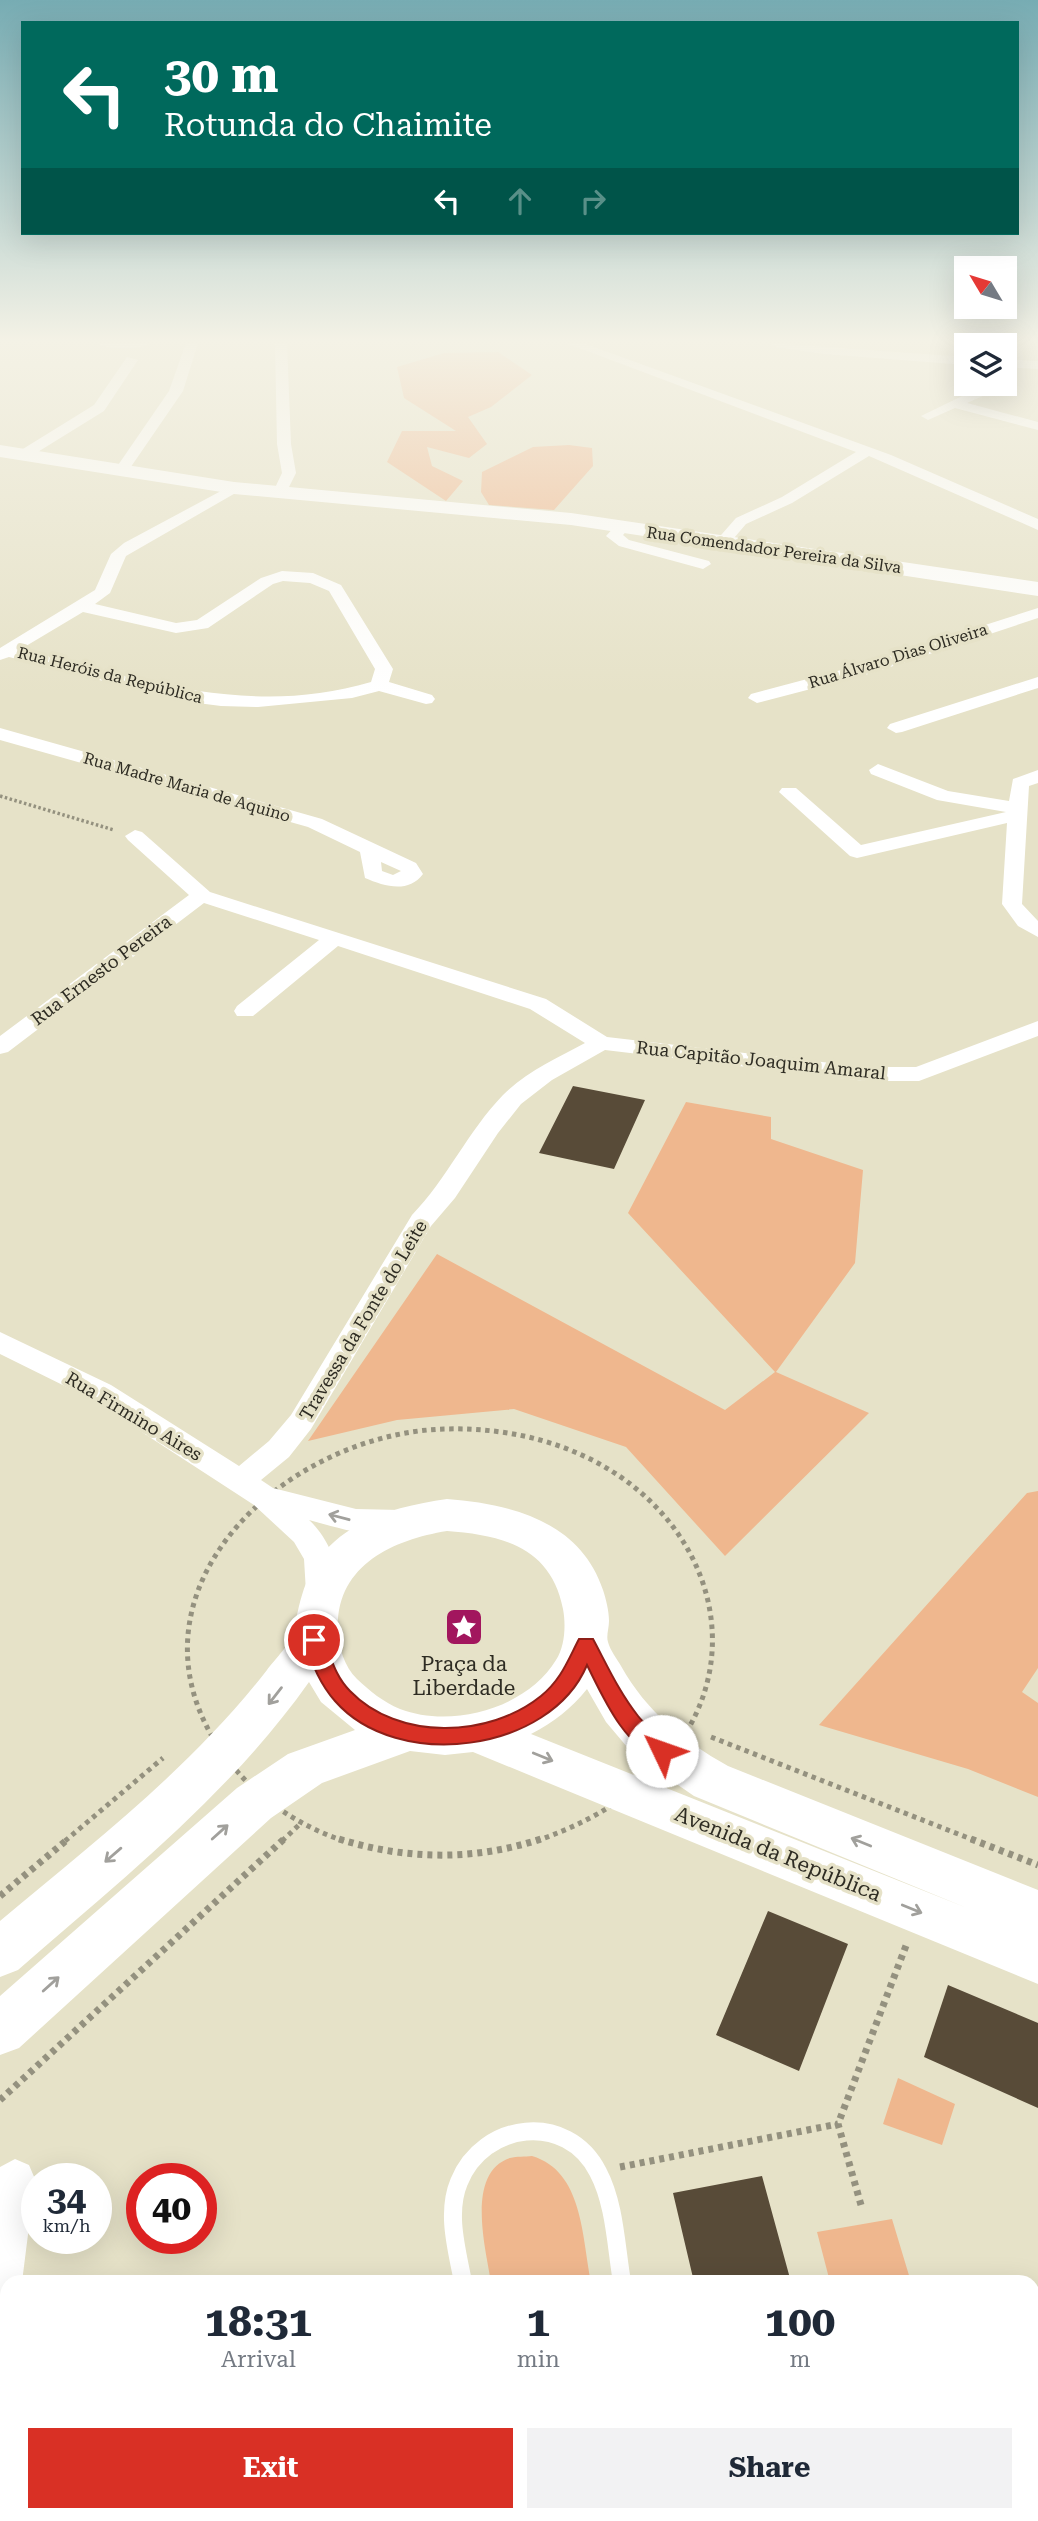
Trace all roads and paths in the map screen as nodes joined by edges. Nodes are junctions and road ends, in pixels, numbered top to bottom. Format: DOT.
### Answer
graph roads {
  1 [pos="58,461"];
  2 [pos="129,461"];
  3 [pos="287,461"];
  4 [pos="852,461"];
  5 [pos="892,461"];
  6 [pos="121,471"];
  7 [pos="234,488"];
  8 [pos="280,492"];
  9 [pos="1038,525"];
  10 [pos="622,527"];
  11 [pos="723,542"];
  12 [pos="703,564"];
  13 [pos="1038,589"];
  14 [pos="83,607"];
  15 [pos="1038,613"];
  16 [pos="4,653"];
  17 [pos="1038,682"];
  18 [pos="379,685"];
  19 [pos="757,698"];
  20 [pos="426,699"];
  21 [pos="896,728"];
  22 [pos="0,734"];
  23 [pos="878,770"];
  24 [pos="1038,776"];
  25 [pos="789,792"];
  26 [pos="0,796"];
  27 [pos="1018,811"];
  28 [pos="135,836"];
  29 [pos="370,849"];
  30 [pos="203,896"];
  31 [pos="1038,931"];
  32 [pos="335,939"];
  33 [pos="245,1011"];
  34 [pos="1038,1028"];
  35 [pos="601,1043"];
  36 [pos="0,1046"];
  37 [pos="0,1342"];
  38 [pos="252,1489"];
  39 [pos="407,1522"];
  40 [pos="322,1592"];
  41 [pos="314,1640"];
  42 [pos="586,1644"];
  43 [pos="408,1732"];
  44 [pos="479,1734"];
  45 [pos="704,1734"];
  46 [pos="173,1750"];
  47 [pos="301,1823"];
  48 [pos="1038,1865"];
  49 [pos="0,1896"];
  50 [pos="919,1912"];
  51 [pos="1038,1913"];
  52 [pos="0,1953"];
  53 [pos="1038,1960"];
  54 [pos="0,2030"];
  55 [pos="0,2100"];
  56 [pos="838,2124"];
  57 [pos="599,2171"];
  58 [pos="15,2179"];
  59 [pos="862,2206"];
  60 [pos="2,2275"];
  61 [pos="462,2275"];
  62 [pos="621,2275"];
  1 -- 6 [label="street, Rua Comendador Pereira da Silva"];
  2 -- 6 [label="street"];
  3 -- 8 [label="street"];
  4 -- 11 [label="street"];
  5 -- 9 [label="street"];
  6 -- 7 [label="street, Rua Comendador Pereira da Silva"];
  7 -- 8 [label="street, Rua Comendador Pereira da Silva"];
  7 -- 14 [label="street"];
  8 -- 10 [label="street, Rua Comendador Pereira da Silva"];
  10 -- 11 [label="street, Rua Comendador Pereira da Silva"];
  10 -- 12 [label="street"];
  11 -- 13 [label="street, Rua Comendador Pereira da Silva"];
  14 -- 16 [label="street"];
  14 -- 18 [label="street"];
  15 -- 19 [label="street, Rua Álvaro Dias Oliveira"];
  16 -- 18 [label="street, Rua Heróis da República"];
  17 -- 21 [label="street"];
  18 -- 20 [label="street"];
  22 -- 29 [label="street, Rua Madre Maria de Aquino"];
  23 -- 27 [label="street"];
  24 -- 27 [label="street"];
  25 -- 27 [label="street"];
  26 -- 28 [label="path"];
  27 -- 31 [label="street"];
  28 -- 30 [label="street"];
  30 -- 32 [label="street"];
  30 -- 36 [label="street, Rua Ernesto Pereira"];
  32 -- 33 [label="street"];
  32 -- 35 [label="street"];
  34 -- 35 [label="street, Rua Capitão Joaquim Amaral"];
  35 -- 38 [label="street, Travessa da Fonte do Leite"];
  37 -- 38 [label="street, Rua Firmino Aires"];
  39 -- 38 [label="street, one-way"];
  38 -- 40 [label="street, Rua Firmino Aires"];
  39 -- 40 [label="street"];
  39 -- 42 [label="street"];
  40 -- 41 [label="street"];
  41 -- 43 [label="street"];
  41 -- 52 [label="street, one-way"];
  42 -- 44 [label="street"];
  51 -- 42 [label="street, one-way"];
  43 -- 44 [label="street"];
  54 -- 43 [label="street, one-way"];
  44 -- 50 [label="street, Avenida da República, one-way"];
  45 -- 48 [label="path"];
  46 -- 49 [label="path"];
  47 -- 55 [label="path"];
  50 -- 53 [label="street, Avenida da República"];
  50 -- 56 [label="path"];
  56 -- 57 [label="path"];
  56 -- 59 [label="path"];
  57 -- 61 [label="lane"];
  57 -- 62 [label="lane"];
  58 -- 60 [label="street"];
}
